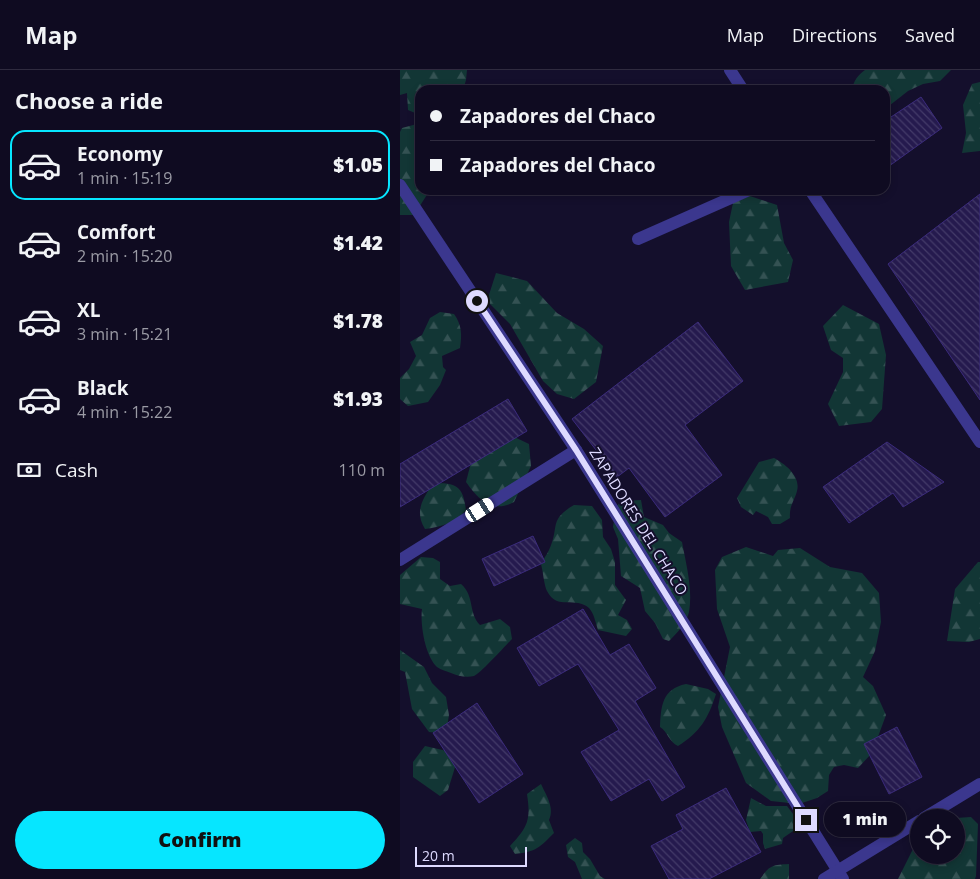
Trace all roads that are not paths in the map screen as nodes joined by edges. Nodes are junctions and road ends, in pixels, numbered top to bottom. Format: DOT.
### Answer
graph roads {
  1 [pos="730,70"];
  2 [pos="740,85"];
  3 [pos="400,185"];
  4 [pos="738,195"];
  5 [pos="813,195"];
  6 [pos="638,239"];
  7 [pos="980,442"];
  8 [pos="576,450"];
  9 [pos="400,560"];
  10 [pos="980,784"];
  11 [pos="939,809"];
  12 [pos="910,827"];
  13 [pos="840,875"];
  14 [pos="824,879"];
  1 -- 2 [label="street"];
  3 -- 8 [label="street, ZAPADORES DEL CHACO"];
  4 -- 6 [label="street"];
  5 -- 7 [label="street"];
  8 -- 9 [label="street"];
  8 -- 13 [label="street, ZAPADORES DEL CHACO"];
  10 -- 11 [label="street"];
  12 -- 13 [label="street"];
  13 -- 14 [label="street"];
}
